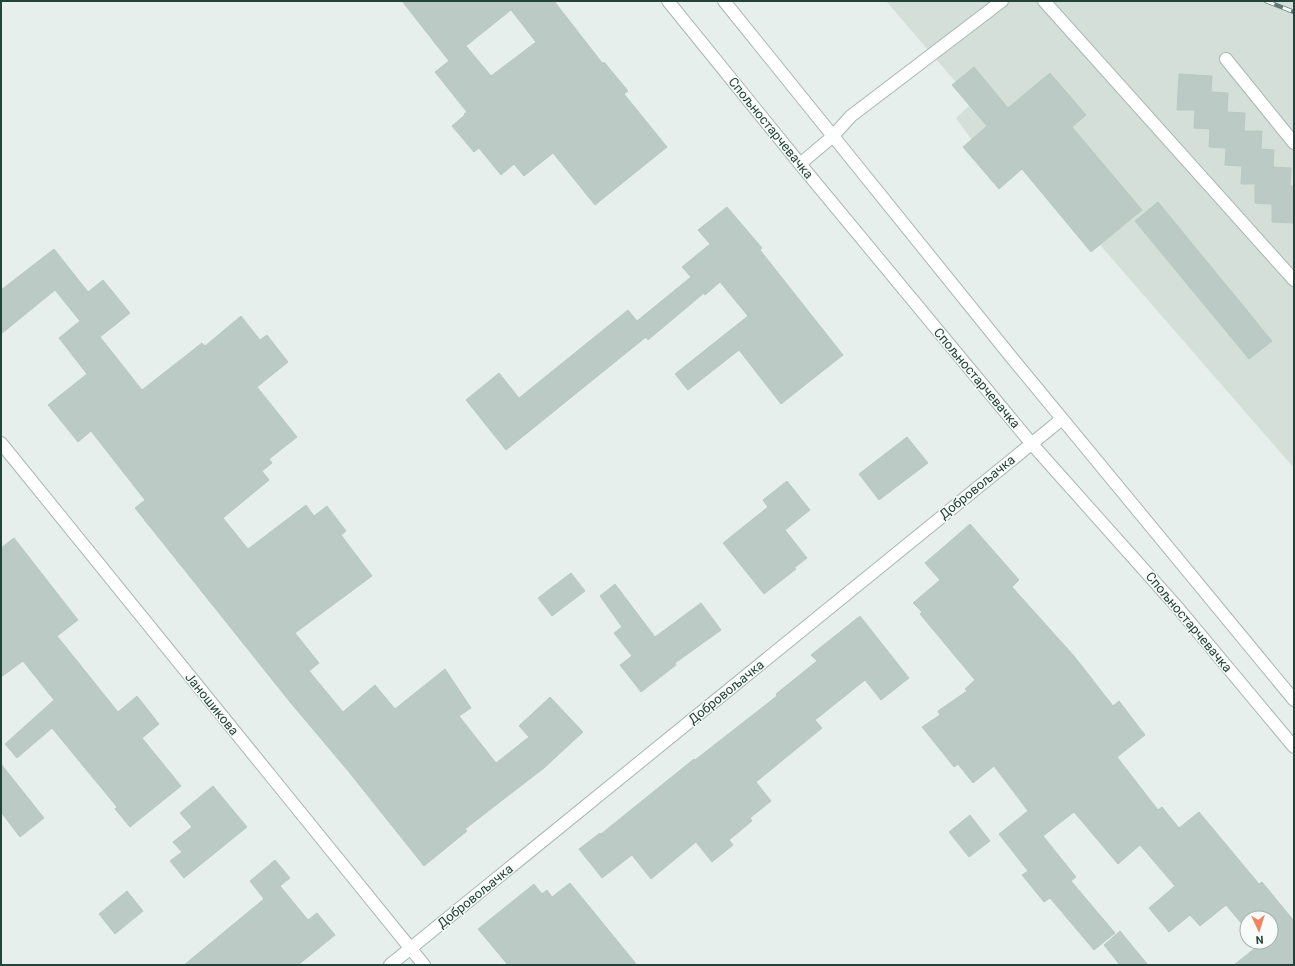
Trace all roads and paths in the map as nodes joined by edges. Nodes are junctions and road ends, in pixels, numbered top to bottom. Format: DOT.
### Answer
graph roads {
  1 [pos="668,1"];
  2 [pos="724,1"];
  3 [pos="1002,1"];
  4 [pos="1044,1"];
  5 [pos="1226,59"];
  6 [pos="832,137"];
  7 [pos="1294,143"];
  8 [pos="800,164"];
  9 [pos="1294,280"];
  10 [pos="1062,419"];
  11 [pos="1,443"];
  12 [pos="1031,443"];
  13 [pos="1294,700"];
  14 [pos="1294,747"];
  15 [pos="410,949"];
  16 [pos="390,965"];
  17 [pos="424,965"];
  1 -- 8 [label="street, Спољностарчевачка"];
  2 -- 6 [label="street"];
  3 -- 6 [label="street"];
  4 -- 9 [label="street"];
  5 -- 7 [label="street"];
  6 -- 8 [label="street"];
  6 -- 10 [label="street"];
  8 -- 12 [label="street, Спољностарчевачка"];
  10 -- 12 [label="street, Добровољачка"];
  10 -- 13 [label="street"];
  11 -- 15 [label="street, Јаношикова"];
  12 -- 14 [label="street, Спољностарчевачка"];
  12 -- 15 [label="street, Добровољачка"];
  15 -- 16 [label="street, Добровољачка"];
  15 -- 17 [label="street, Јаношикова"];
}
